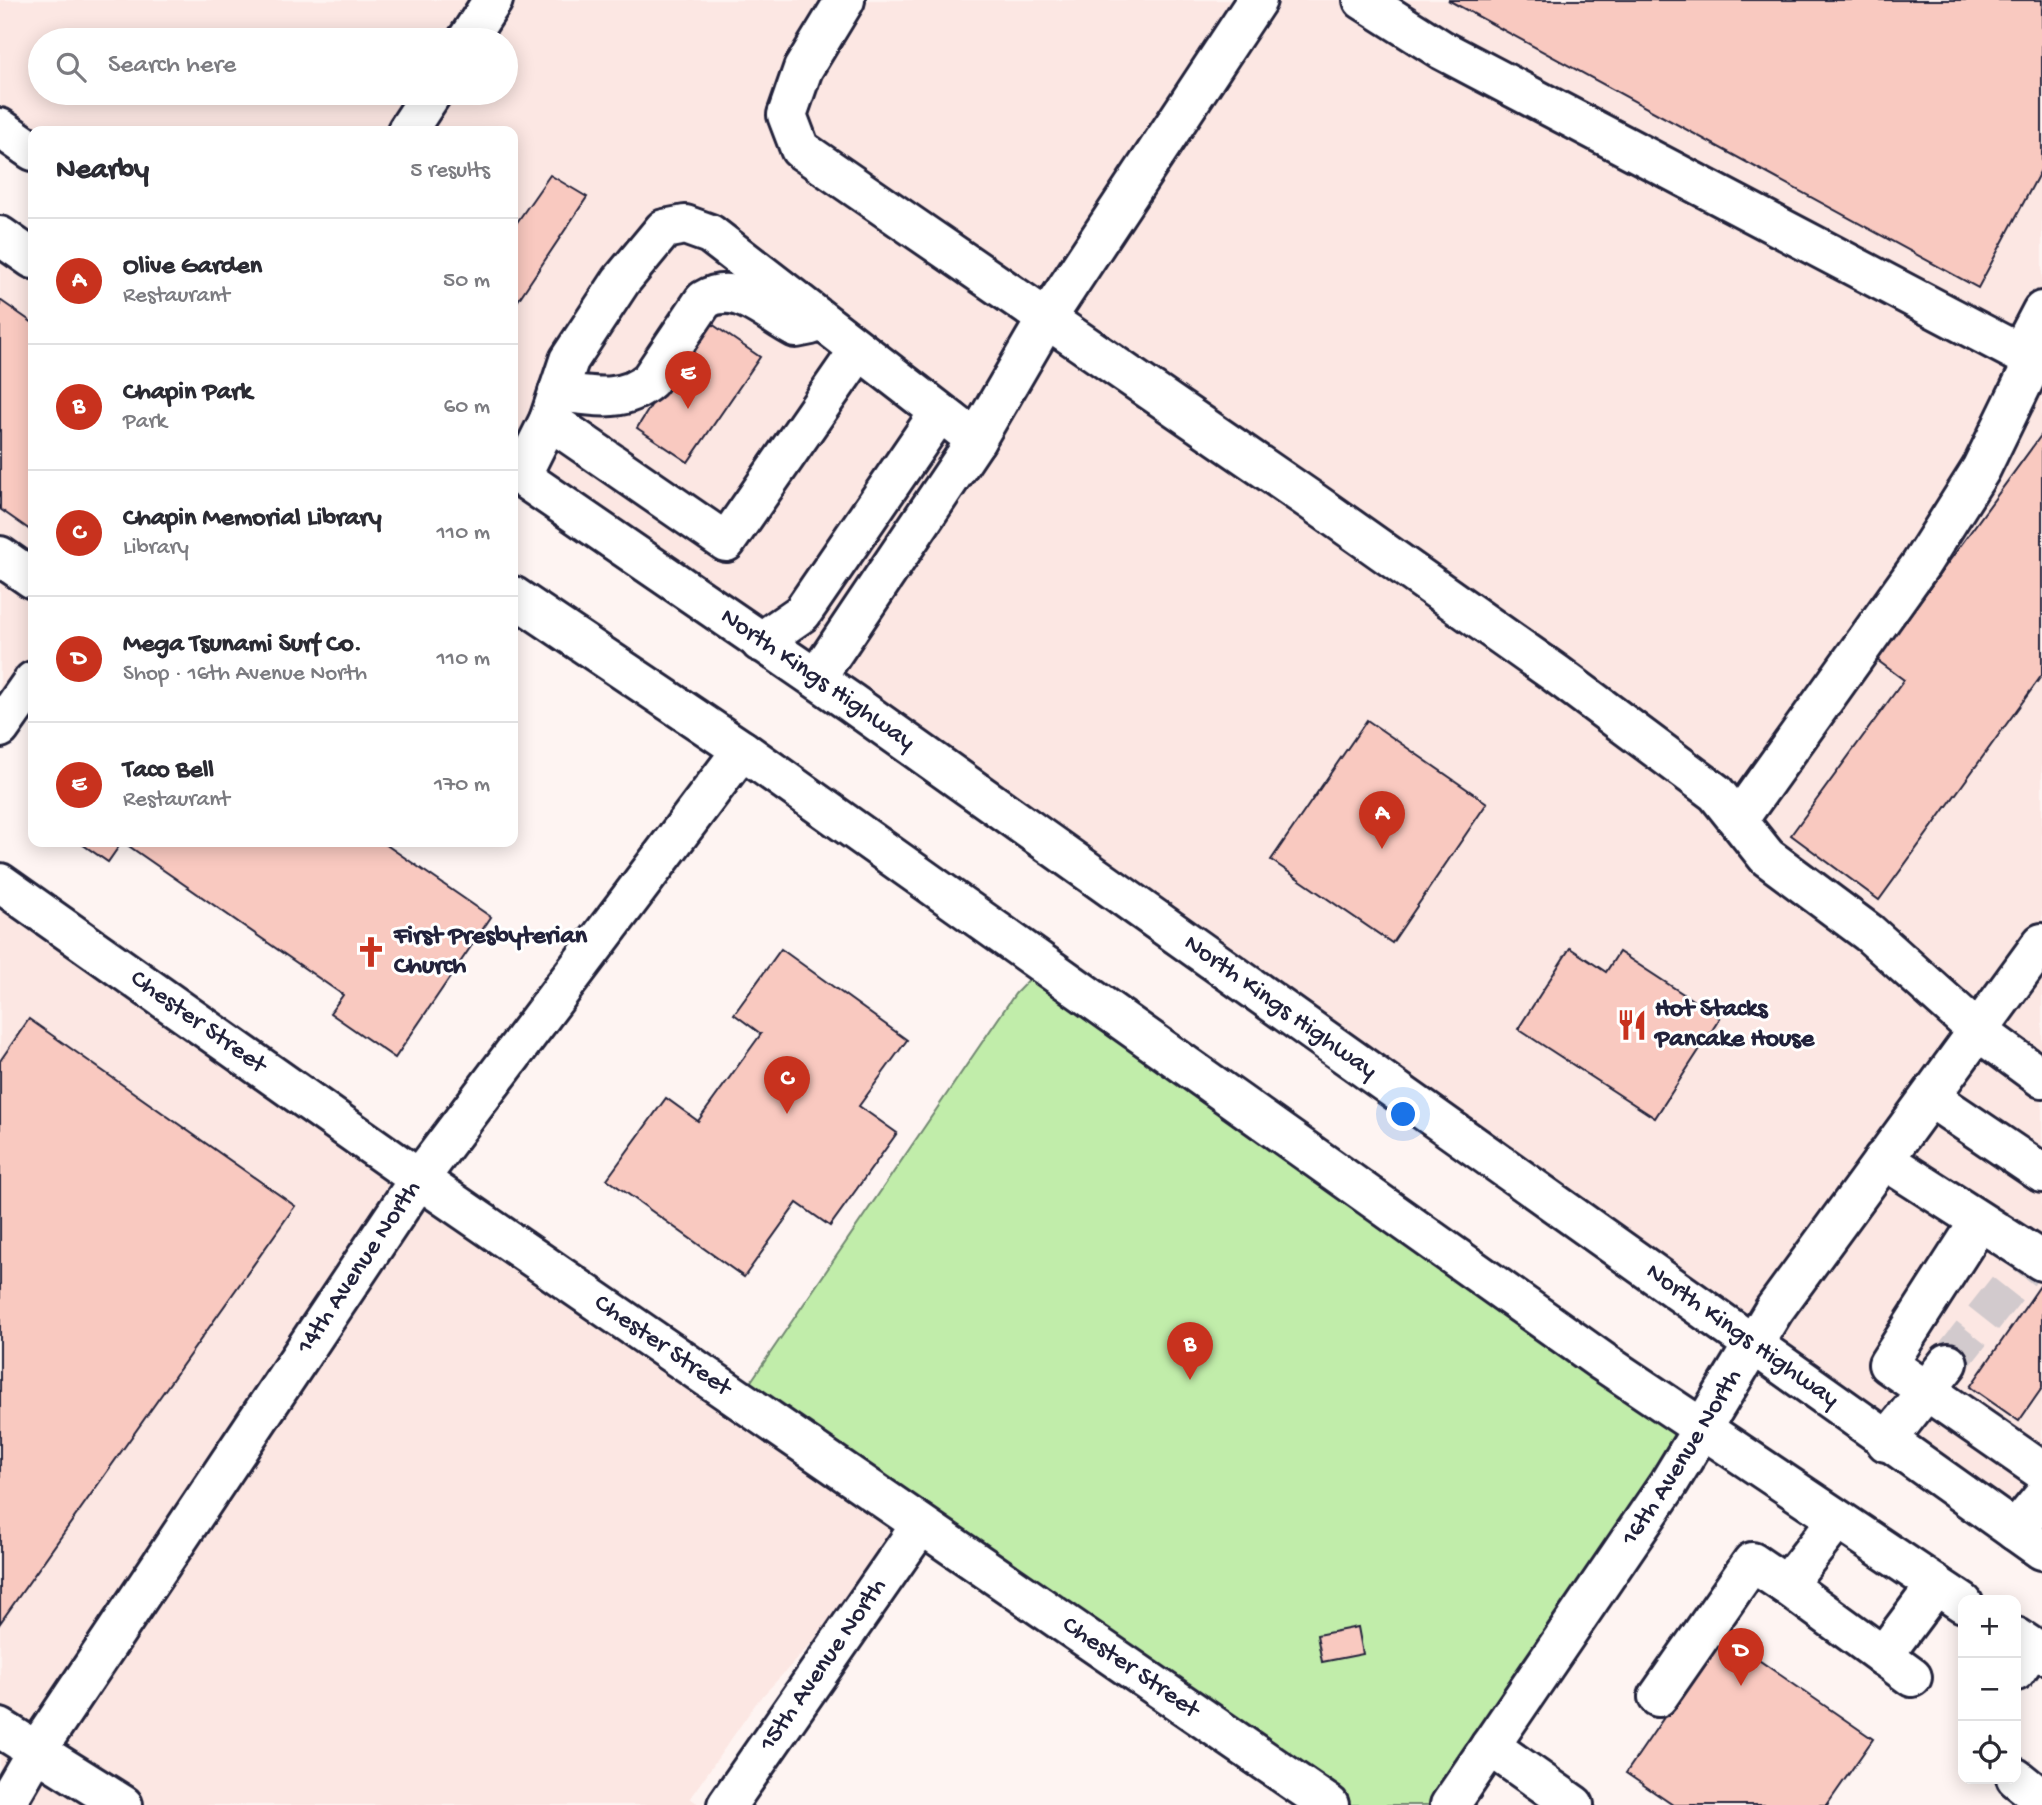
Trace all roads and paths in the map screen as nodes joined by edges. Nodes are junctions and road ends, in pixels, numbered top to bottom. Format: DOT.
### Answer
graph roads {
  1 [pos="493,0"];
  2 [pos="845,0"];
  3 [pos="1257,0"];
  4 [pos="1363,0"];
  5 [pos="475,28"];
  6 [pos="424,105"];
  7 [pos="410,126"];
  8 [pos="0,128"];
  9 [pos="28,148"];
  10 [pos="0,236"];
  11 [pos="28,256"];
  12 [pos="2042,311"];
  13 [pos="1047,318"];
  14 [pos="824,323"];
  15 [pos="859,350"];
  16 [pos="2032,359"];
  17 [pos="554,406"];
  18 [pos="939,413"];
  19 [pos="976,440"];
  20 [pos="518,472"];
  21 [pos="518,475"];
  22 [pos="0,556"];
  23 [pos="28,576"];
  24 [pos="518,599"];
  25 [pos="760,642"];
  26 [pos="816,678"];
  27 [pos="28,688"];
  28 [pos="1,726"];
  29 [pos="743,750"];
  30 [pos="1738,820"];
  31 [pos="0,883"];
  32 [pos="2042,943"];
  33 [pos="1978,1031"];
  34 [pos="2042,1078"];
  35 [pos="1931,1098"];
  36 [pos="1883,1159"];
  37 [pos="2042,1173"];
  38 [pos="419,1179"];
  39 [pos="1979,1222"];
  40 [pos="2035,1257"];
  41 [pos="1753,1345"];
  42 [pos="1936,1378"];
  43 [pos="1703,1430"];
  44 [pos="1886,1442"];
  45 [pos="2037,1457"];
  46 [pos="2042,1498"];
  47 [pos="1837,1520"];
  48 [pos="920,1525"];
  49 [pos="2029,1540"];
  50 [pos="1786,1585"];
  51 [pos="1950,1594"];
  52 [pos="1658,1697"];
  53 [pos="0,1728"];
  54 [pos="1490,1746"];
  55 [pos="37,1750"];
  56 [pos="2021,1782"];
  57 [pos="2042,1799"];
  58 [pos="5,1805"];
  59 [pos="122,1805"];
  60 [pos="727,1805"];
  61 [pos="1329,1805"];
  62 [pos="1450,1805"];
  63 [pos="1574,1805"];
  1 -- 5 [label="street"];
  2 -- 13 [label="street"];
  3 -- 13 [label="street"];
  4 -- 16 [label="street"];
  6 -- 7 [label="street"];
  8 -- 9 [label="street"];
  10 -- 11 [label="street"];
  12 -- 16 [label="street"];
  13 -- 19 [label="street"];
  13 -- 30 [label="street"];
  14 -- 15 [label="street"];
  14 -- 17 [label="street"];
  14 -- 17 [label="street"];
  15 -- 17 [label="street"];
  15 -- 18 [label="street"];
  16 -- 30 [label="street"];
  17 -- 20 [label="street"];
  18 -- 19 [label="street"];
  18 -- 25 [label="street"];
  19 -- 26 [label="street"];
  21 -- 25 [label="street, North Kings Highway"];
  22 -- 23 [label="street"];
  24 -- 29 [label="street"];
  25 -- 26 [label="street, North Kings Highway"];
  26 -- 41 [label="street, North Kings Highway"];
  27 -- 28 [label="street"];
  29 -- 38 [label="street, 14th Avenue North"];
  29 -- 43 [label="street"];
  30 -- 33 [label="street"];
  31 -- 38 [label="street, Chester Street"];
  32 -- 33 [label="street, 16th Avenue North"];
  33 -- 34 [label="street"];
  33 -- 35 [label="street, 16th Avenue North"];
  35 -- 36 [label="street, 16th Avenue North"];
  35 -- 37 [label="street"];
  36 -- 39 [label="street"];
  36 -- 41 [label="street, 16th Avenue North"];
  38 -- 48 [label="street, Chester Street"];
  38 -- 55 [label="street, 14th Avenue North"];
  39 -- 40 [label="street"];
  39 -- 42 [label="street"];
  41 -- 43 [label="street, 16th Avenue North"];
  41 -- 44 [label="street, North Kings Highway"];
  42 -- 44 [label="street"];
  42 -- 45 [label="street"];
  43 -- 47 [label="street"];
  43 -- 54 [label="street, 16th Avenue North"];
  44 -- 49 [label="street, North Kings Highway"];
  46 -- 49 [label="street"];
  47 -- 50 [label="street"];
  47 -- 51 [label="street"];
  48 -- 60 [label="street, 15th Avenue North"];
  48 -- 61 [label="street, Chester Street"];
  50 -- 51 [label="street"];
  50 -- 52 [label="street"];
  53 -- 55 [label="street"];
  54 -- 62 [label="street, 16th Avenue North"];
  54 -- 63 [label="street"];
  55 -- 58 [label="street, 14th Avenue North"];
  55 -- 59 [label="street"];
  56 -- 57 [label="street"];
}
